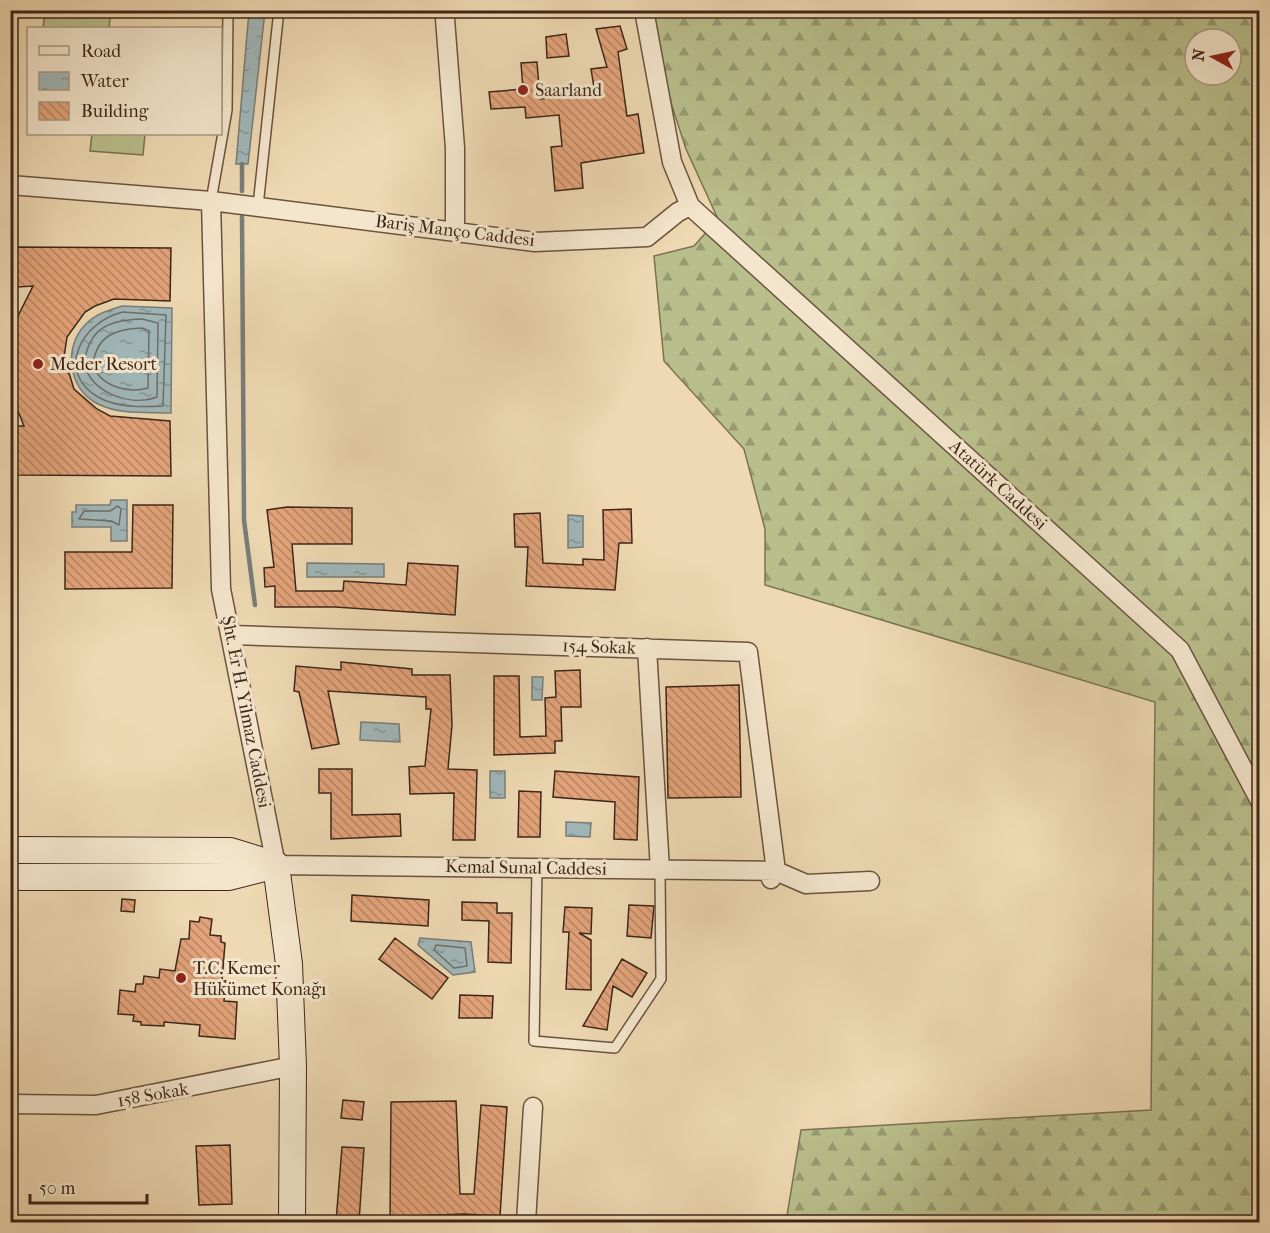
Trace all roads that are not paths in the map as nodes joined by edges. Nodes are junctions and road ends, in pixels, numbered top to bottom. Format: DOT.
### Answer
graph roads {
  1 [pos="228,10"];
  2 [pos="279,10"];
  3 [pos="644,10"];
  4 [pos="445,19"];
  5 [pos="222,134"];
  6 [pos="222,135"];
  7 [pos="10,185"];
  8 [pos="211,201"];
  9 [pos="258,206"];
  10 [pos="690,206"];
  11 [pos="455,232"];
  12 [pos="230,635"];
  13 [pos="647,648"];
  14 [pos="1260,801"];
  15 [pos="10,850"];
  16 [pos="144,850"];
  17 [pos="276,865"];
  18 [pos="537,868"];
  19 [pos="660,870"];
  20 [pos="773,875"];
  21 [pos="10,877"];
  22 [pos="143,877"];
  23 [pos="870,881"];
  24 [pos="293,1066"];
  25 [pos="10,1104"];
  26 [pos="533,1107"];
  27 [pos="292,1222"];
  28 [pos="526,1222"];
  1 -- 5 [label="lane"];
  2 -- 9 [label="lane"];
  3 -- 10 [label="street"];
  4 -- 11 [label="street"];
  6 -- 8 [label="lane"];
  7 -- 8 [label="street, Bariş Manço Caddesi"];
  8 -- 9 [label="street, Bariş Manço Caddesi"];
  8 -- 12 [label="street, Şht. Er H. Yilmaz Caddesi"];
  9 -- 11 [label="street, Bariş Manço Caddesi"];
  10 -- 11 [label="street, Bariş Manço Caddesi"];
  10 -- 14 [label="street, Atatürk Caddesi"];
  12 -- 13 [label="street, 154 Sokak"];
  12 -- 17 [label="street, Şht. Er H. Yilmaz Caddesi"];
  13 -- 19 [label="street"];
  13 -- 20 [label="street, 154 Sokak"];
  15 -- 16 [label="street, Kemal Sunal Caddesi"];
  16 -- 17 [label="street, Kemal Sunal Caddesi"];
  16 -- 22 [label="street"];
  17 -- 18 [label="street, Kemal Sunal Caddesi"];
  17 -- 22 [label="street, Kemal Sunal Caddesi"];
  17 -- 24 [label="street, Şht. Er H. Yilmaz Caddesi"];
  18 -- 19 [label="street, Kemal Sunal Caddesi"];
  18 -- 19 [label="lane"];
  19 -- 20 [label="street, Kemal Sunal Caddesi"];
  20 -- 23 [label="street"];
  21 -- 22 [label="street, Kemal Sunal Caddesi"];
  24 -- 25 [label="street, 158 Sokak"];
  24 -- 27 [label="street, Şht. Er H. Yilmaz Caddesi"];
  26 -- 28 [label="street"];
}
